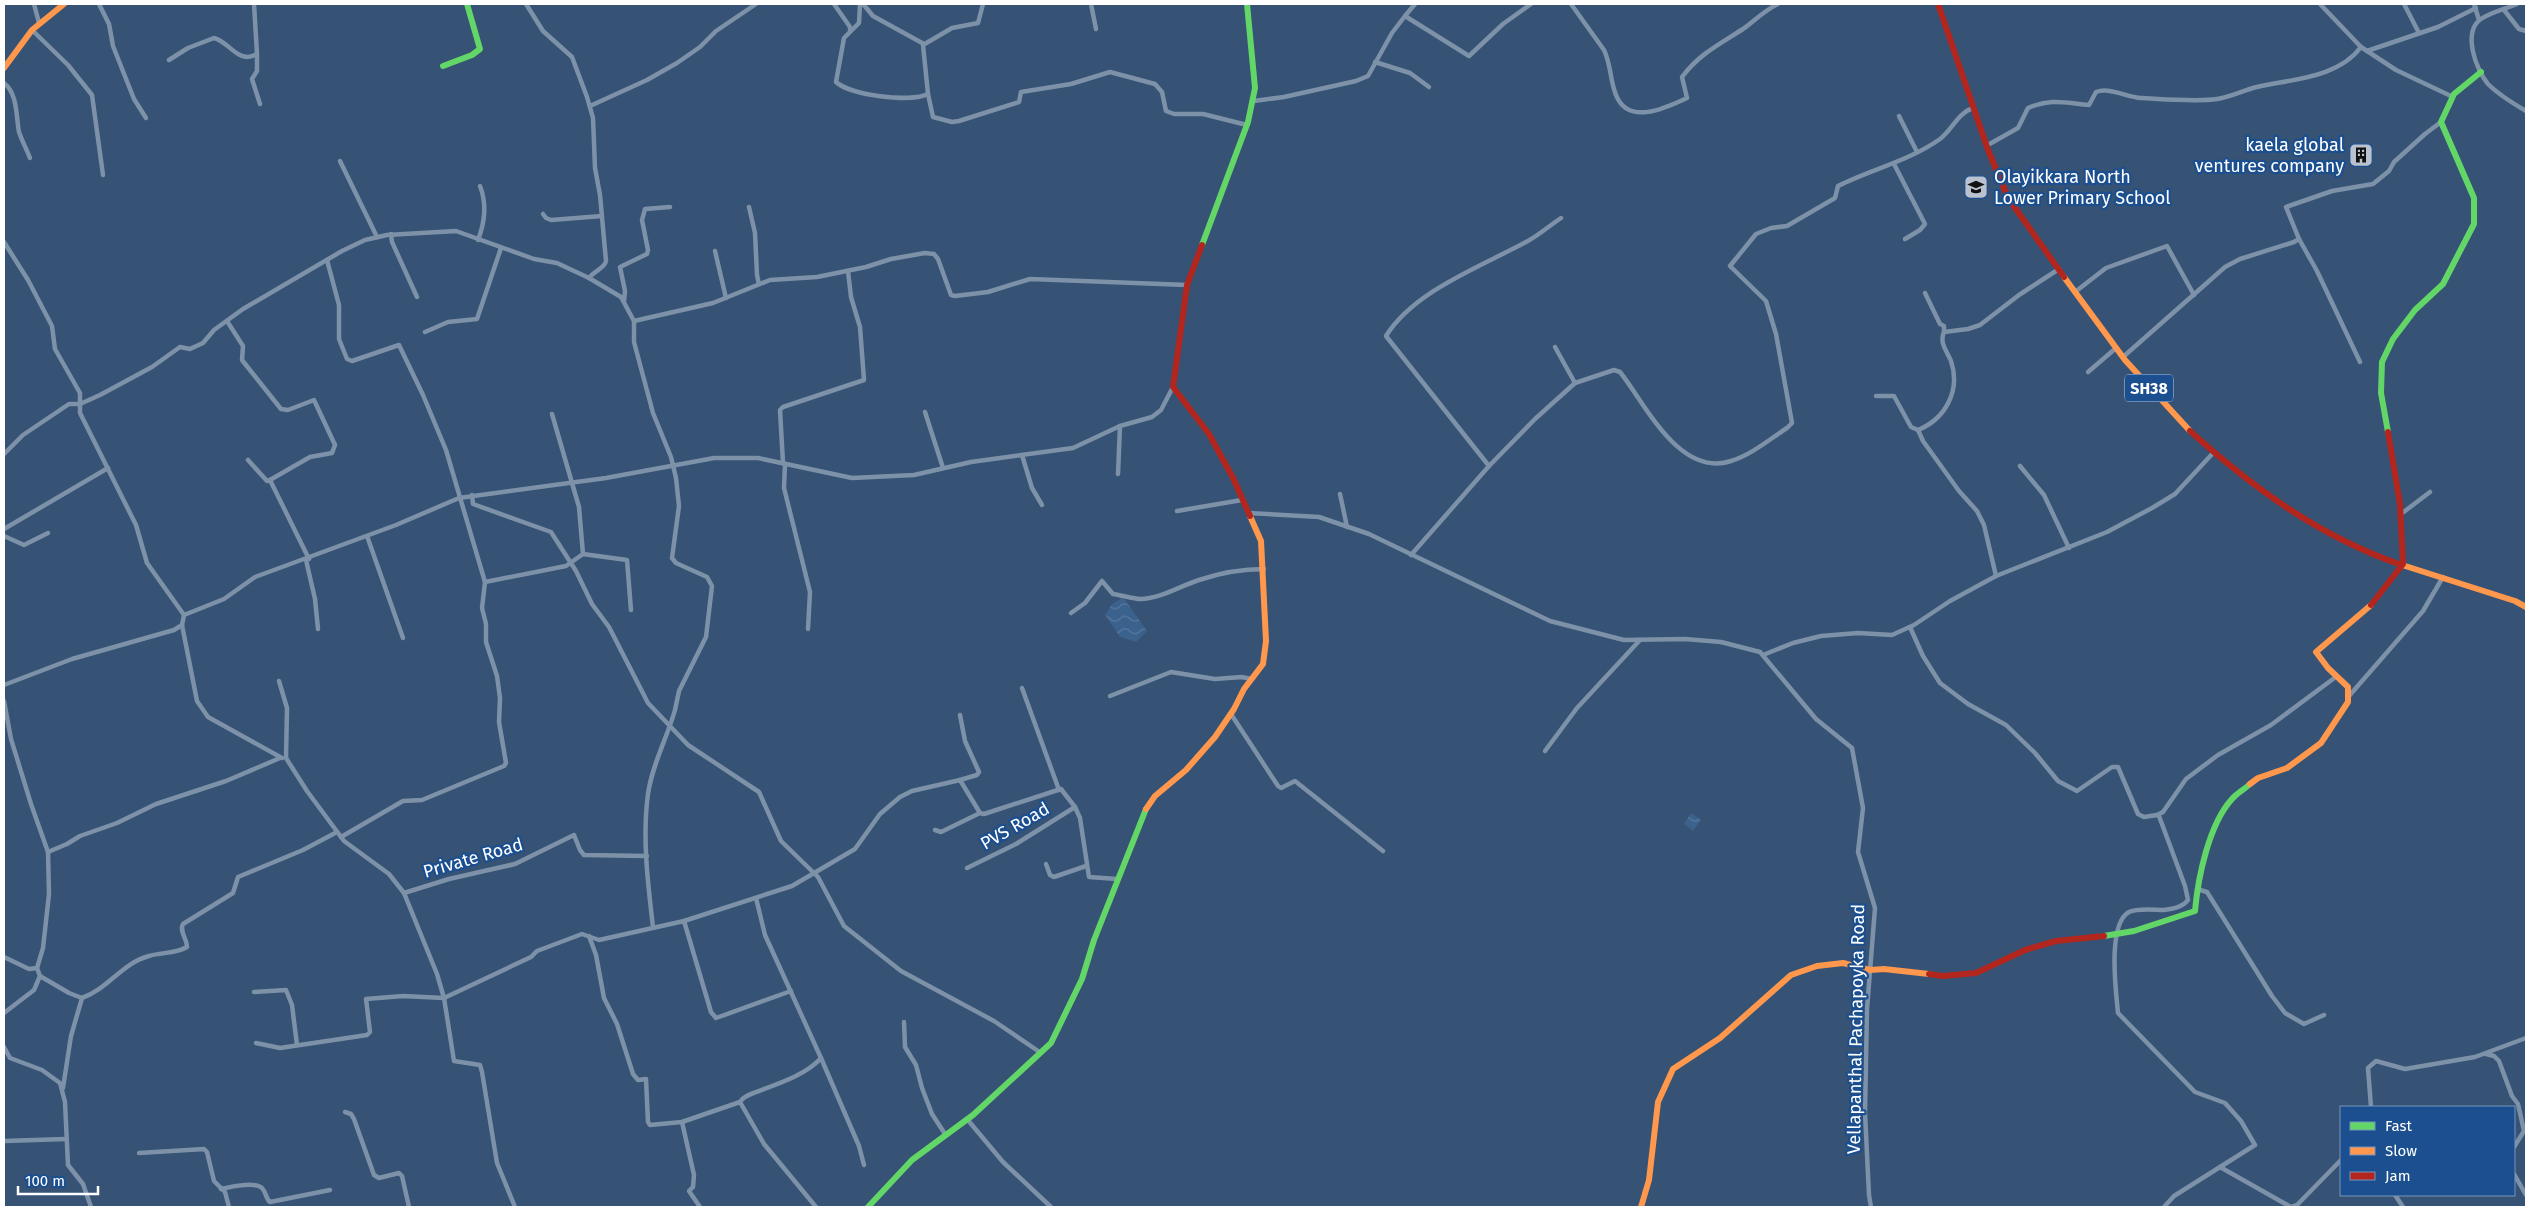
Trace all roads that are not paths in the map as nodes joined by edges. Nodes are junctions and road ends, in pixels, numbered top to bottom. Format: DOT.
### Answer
graph roads {
  1 [pos="34,4"];
  2 [pos="64,4"];
  3 [pos="99,4"];
  4 [pos="254,4"];
  5 [pos="467,4"];
  6 [pos="526,4"];
  7 [pos="756,4"];
  8 [pos="834,4"];
  9 [pos="862,4"];
  10 [pos="981,4"];
  11 [pos="1091,4"];
  12 [pos="1247,4"];
  13 [pos="1415,4"];
  14 [pos="1531,4"];
  15 [pos="1571,4"];
  16 [pos="1778,4"];
  17 [pos="1938,4"];
  18 [pos="2320,4"];
  19 [pos="2404,4"];
  20 [pos="2517,4"];
  21 [pos="2475,6"];
  22 [pos="2504,10"];
  23 [pos="1405,16"];
  24 [pos="2479,20"];
  25 [pos="39,22"];
  26 [pos="1096,29"];
  27 [pos="32,30"];
  28 [pos="850,30"];
  29 [pos="2526,31"];
  30 [pos="2419,33"];
  31 [pos="924,44"];
  32 [pos="2361,47"];
  33 [pos="2367,51"];
  34 [pos="258,54"];
  35 [pos="169,60"];
  36 [pos="1375,62"];
  37 [pos="443,66"];
  38 [pos="4,68"];
  39 [pos="2481,72"];
  40 [pos="4,83"];
  41 [pos="1429,88"];
  42 [pos="928,94"];
  43 [pos="2453,97"];
  44 [pos="1254,101"];
  45 [pos="260,104"];
  46 [pos="590,106"];
  47 [pos="1973,108"];
  48 [pos="2526,111"];
  49 [pos="1899,116"];
  50 [pos="146,118"];
  51 [pos="2441,122"];
  52 [pos="1247,125"];
  53 [pos="1986,146"];
  54 [pos="1917,152"];
  55 [pos="30,158"];
  56 [pos="340,162"];
  57 [pos="1894,164"];
  58 [pos="103,175"];
  59 [pos="480,186"];
  60 [pos="749,206"];
  61 [pos="670,207"];
  62 [pos="543,214"];
  63 [pos="602,216"];
  64 [pos="1561,218"];
  65 [pos="391,234"];
  66 [pos="377,237"];
  67 [pos="1905,239"];
  68 [pos="2299,239"];
  69 [pos="478,240"];
  70 [pos="4,242"];
  71 [pos="501,248"];
  72 [pos="715,251"];
  73 [pos="328,260"];
  74 [pos="2059,269"];
  75 [pos="848,271"];
  76 [pos="589,278"];
  77 [pos="760,284"];
  78 [pos="1187,285"];
  79 [pos="2075,292"];
  80 [pos="1925,293"];
  81 [pos="2194,295"];
  82 [pos="417,297"];
  83 [pos="726,298"];
  84 [pos="624,302"];
  85 [pos="634,320"];
  86 [pos="227,321"];
  87 [pos="425,332"];
  88 [pos="1944,332"];
  89 [pos="1555,347"];
  90 [pos="2116,348"];
  91 [pos="2123,357"];
  92 [pos="2360,362"];
  93 [pos="2088,372"];
  94 [pos="1575,383"];
  95 [pos="1174,387"];
  96 [pos="1876,396"];
  97 [pos="80,404"];
  98 [pos="925,412"];
  99 [pos="552,414"];
  100 [pos="1120,426"];
  101 [pos="1918,430"];
  102 [pos="2214,452"];
  103 [pos="4,454"];
  104 [pos="1022,455"];
  105 [pos="248,460"];
  106 [pos="784,463"];
  107 [pos="1489,466"];
  108 [pos="2020,466"];
  109 [pos="674,467"];
  110 [pos="108,468"];
  111 [pos="943,468"];
  112 [pos="1118,474"];
  113 [pos="270,480"];
  114 [pos="570,482"];
  115 [pos="2430,492"];
  116 [pos="1340,494"];
  117 [pos="472,495"];
  118 [pos="459,498"];
  119 [pos="1242,500"];
  120 [pos="1042,505"];
  121 [pos="1177,510"];
  122 [pos="1248,513"];
  123 [pos="2401,514"];
  124 [pos="1347,527"];
  125 [pos="4,529"];
  126 [pos="48,533"];
  127 [pos="4,536"];
  128 [pos="367,536"];
  129 [pos="2069,548"];
  130 [pos="583,554"];
  131 [pos="1411,555"];
  132 [pos="307,559"];
  133 [pos="570,563"];
  134 [pos="2403,564"];
  135 [pos="1264,568"];
  136 [pos="1996,576"];
  137 [pos="2443,577"];
  138 [pos="485,582"];
  139 [pos="2526,607"];
  140 [pos="631,610"];
  141 [pos="1070,613"];
  142 [pos="184,615"];
  143 [pos="182,625"];
  144 [pos="1910,627"];
  145 [pos="808,628"];
  146 [pos="318,629"];
  147 [pos="403,638"];
  148 [pos="1640,640"];
  149 [pos="1763,655"];
  150 [pos="2337,676"];
  151 [pos="1251,679"];
  152 [pos="279,681"];
  153 [pos="4,685"];
  154 [pos="1022,688"];
  155 [pos="1110,696"];
  156 [pos="2348,697"];
  157 [pos="4,701"];
  158 [pos="1231,714"];
  159 [pos="960,715"];
  160 [pos="6,722"];
  161 [pos="670,726"];
  162 [pos="1545,751"];
  163 [pos="283,758"];
  164 [pos="960,780"];
  165 [pos="1059,790"];
  166 [pos="1075,806"];
  167 [pos="980,813"];
  168 [pos="2157,815"];
  169 [pos="935,830"];
  170 [pos="337,832"];
  171 [pos="341,837"];
  172 [pos="1383,851"];
  173 [pos="48,852"];
  174 [pos="647,856"];
  175 [pos="1046,864"];
  176 [pos="1086,866"];
  177 [pos="967,868"];
  178 [pos="814,873"];
  179 [pos="1117,880"];
  180 [pos="2197,889"];
  181 [pos="404,893"];
  182 [pos="756,898"];
  183 [pos="684,921"];
  184 [pos="653,928"];
  185 [pos="2118,934"];
  186 [pos="590,936"];
  187 [pos="4,957"];
  188 [pos="37,968"];
  189 [pos="1870,970"];
  190 [pos="40,976"];
  191 [pos="790,991"];
  192 [pos="254,992"];
  193 [pos="82,998"];
  194 [pos="444,998"];
  195 [pos="4,1013"];
  196 [pos="2324,1015"];
  197 [pos="904,1022"];
  198 [pos="2526,1038"];
  199 [pos="256,1044"];
  200 [pos="299,1045"];
  201 [pos="4,1047"];
  202 [pos="1041,1053"];
  203 [pos="2485,1054"];
  204 [pos="821,1058"];
  205 [pos="62,1092"];
  206 [pos="740,1102"];
  207 [pos="2371,1106"];
  208 [pos="345,1112"];
  209 [pos="967,1118"];
  210 [pos="682,1122"];
  211 [pos="945,1134"];
  212 [pos="66,1139"];
  213 [pos="4,1140"];
  214 [pos="2515,1145"];
  215 [pos="139,1153"];
  216 [pos="2340,1161"];
  217 [pos="864,1165"];
  218 [pos="2220,1167"];
  219 [pos="2515,1176"];
  220 [pos="221,1189"];
  221 [pos="330,1190"];
  222 [pos="2526,1195"];
  223 [pos="2396,1196"];
  224 [pos="91,1207"];
  225 [pos="229,1207"];
  226 [pos="409,1207"];
  227 [pos="515,1207"];
  228 [pos="700,1207"];
  229 [pos="816,1207"];
  230 [pos="868,1207"];
  231 [pos="1051,1207"];
  232 [pos="1641,1207"];
  233 [pos="1871,1207"];
  234 [pos="2164,1207"];
  235 [pos="2403,1207"];
  1 -- 25 [label="street"];
  2 -- 25 [label="main road"];
  3 -- 50 [label="street"];
  4 -- 34 [label="street"];
  5 -- 37 [label="main road"];
  6 -- 46 [label="street"];
  7 -- 46 [label="street"];
  8 -- 28 [label="street"];
  9 -- 28 [label="street"];
  9 -- 31 [label="street"];
  10 -- 31 [label="street"];
  11 -- 26 [label="street"];
  12 -- 44 [label="main road"];
  13 -- 23 [label="street"];
  14 -- 23 [label="street"];
  15 -- 16 [label="street"];
  17 -- 47 [label="main road, SH38"];
  18 -- 32 [label="street"];
  19 -- 30 [label="street"];
  20 -- 22 [label="street"];
  21 -- 24 [label="street"];
  21 -- 30 [label="street"];
  22 -- 24 [label="street"];
  22 -- 29 [label="street"];
  23 -- 36 [label="street"];
  24 -- 39 [label="street"];
  25 -- 27 [label="main road"];
  27 -- 38 [label="main road"];
  27 -- 58 [label="street"];
  28 -- 42 [label="street"];
  30 -- 33 [label="street"];
  31 -- 42 [label="street"];
  32 -- 33 [label="street"];
  32 -- 53 [label="street"];
  33 -- 43 [label="street"];
  34 -- 35 [label="street"];
  34 -- 45 [label="street"];
  36 -- 41 [label="street"];
  36 -- 44 [label="street"];
  39 -- 43 [label="main road"];
  39 -- 48 [label="street"];
  40 -- 55 [label="street"];
  42 -- 52 [label="street"];
  43 -- 51 [label="main road"];
  44 -- 52 [label="main road"];
  46 -- 63 [label="street"];
  47 -- 53 [label="main road, SH38"];
  47 -- 54 [label="street"];
  49 -- 54 [label="street"];
  51 -- 68 [label="street"];
  51 -- 123 [label="main road"];
  52 -- 78 [label="main road"];
  53 -- 74 [label="main road, SH38"];
  54 -- 57 [label="street"];
  56 -- 66 [label="street"];
  57 -- 67 [label="street"];
  57 -- 94 [label="street"];
  59 -- 69 [label="street"];
  60 -- 77 [label="street"];
  61 -- 84 [label="street"];
  62 -- 63 [label="street"];
  63 -- 76 [label="street"];
  64 -- 107 [label="street"];
  65 -- 66 [label="street"];
  65 -- 69 [label="street"];
  65 -- 82 [label="street"];
  66 -- 73 [label="street"];
  68 -- 81 [label="street"];
  68 -- 92 [label="street"];
  69 -- 71 [label="street"];
  70 -- 97 [label="street"];
  71 -- 76 [label="street"];
  71 -- 87 [label="street"];
  72 -- 83 [label="street"];
  73 -- 86 [label="street"];
  73 -- 118 [label="street"];
  74 -- 79 [label="main road, SH38"];
  74 -- 88 [label="street"];
  75 -- 77 [label="street"];
  75 -- 78 [label="street"];
  75 -- 106 [label="street"];
  76 -- 84 [label="street"];
  77 -- 83 [label="street"];
  78 -- 95 [label="main road"];
  79 -- 81 [label="street"];
  79 -- 90 [label="main road, SH38"];
  80 -- 88 [label="street"];
  81 -- 91 [label="street"];
  83 -- 85 [label="street"];
  84 -- 85 [label="street"];
  85 -- 109 [label="street"];
  86 -- 97 [label="street"];
  86 -- 113 [label="street"];
  88 -- 101 [label="street"];
  89 -- 94 [label="street"];
  90 -- 91 [label="main road, SH38"];
  90 -- 93 [label="street"];
  91 -- 102 [label="main road, SH38"];
  94 -- 107 [label="street"];
  95 -- 100 [label="street"];
  95 -- 119 [label="main road"];
  96 -- 101 [label="street"];
  97 -- 103 [label="street"];
  97 -- 110 [label="street"];
  98 -- 111 [label="street"];
  99 -- 114 [label="street"];
  100 -- 104 [label="street"];
  100 -- 112 [label="street"];
  101 -- 136 [label="street"];
  102 -- 129 [label="street"];
  102 -- 134 [label="main road, SH38"];
  104 -- 111 [label="street"];
  104 -- 120 [label="street"];
  105 -- 113 [label="street"];
  106 -- 109 [label="street"];
  106 -- 111 [label="street"];
  106 -- 145 [label="street"];
  107 -- 131 [label="street"];
  108 -- 129 [label="street"];
  109 -- 114 [label="street"];
  109 -- 161 [label="street"];
  110 -- 125 [label="street"];
  110 -- 142 [label="street"];
  113 -- 132 [label="street"];
  114 -- 117 [label="street"];
  114 -- 130 [label="street"];
  115 -- 123 [label="street"];
  116 -- 124 [label="street"];
  117 -- 118 [label="street"];
  117 -- 133 [label="street"];
  118 -- 128 [label="street"];
  118 -- 138 [label="street"];
  119 -- 121 [label="street"];
  119 -- 122 [label="main road"];
  122 -- 124 [label="street"];
  122 -- 135 [label="main road"];
  123 -- 134 [label="main road"];
  124 -- 131 [label="street"];
  126 -- 127 [label="street"];
  128 -- 132 [label="street"];
  128 -- 147 [label="street"];
  129 -- 136 [label="street"];
  130 -- 133 [label="street"];
  130 -- 140 [label="street"];
  131 -- 148 [label="street"];
  132 -- 142 [label="street"];
  132 -- 146 [label="street"];
  133 -- 138 [label="street"];
  133 -- 161 [label="street"];
  134 -- 137 [label="main road, SH38"];
  134 -- 150 [label="main road"];
  135 -- 141 [label="street"];
  135 -- 151 [label="main road"];
  136 -- 144 [label="street"];
  137 -- 139 [label="main road, SH38"];
  137 -- 156 [label="street"];
  138 -- 171 [label="street"];
  142 -- 143 [label="street"];
  143 -- 153 [label="street"];
  143 -- 163 [label="street"];
  144 -- 149 [label="street"];
  144 -- 168 [label="street"];
  148 -- 149 [label="street"];
  148 -- 162 [label="street"];
  149 -- 189 [label="street, Vellapanthal Pachapoyka Road"];
  150 -- 156 [label="main road"];
  150 -- 168 [label="street"];
  151 -- 155 [label="street"];
  151 -- 158 [label="main road"];
  152 -- 163 [label="street"];
  154 -- 165 [label="street, PVS Road"];
  156 -- 180 [label="main road"];
  157 -- 160 [label="street"];
  158 -- 172 [label="street"];
  158 -- 179 [label="main road"];
  159 -- 164 [label="street"];
  160 -- 173 [label="street"];
  161 -- 174 [label="street"];
  161 -- 178 [label="street"];
  163 -- 170 [label="street"];
  163 -- 173 [label="street"];
  164 -- 167 [label="street"];
  164 -- 178 [label="street"];
  165 -- 166 [label="street"];
  165 -- 167 [label="street"];
  166 -- 176 [label="street"];
  166 -- 177 [label="street, PVS Road"];
  167 -- 169 [label="street"];
  168 -- 185 [label="street"];
  170 -- 171 [label="street"];
  170 -- 193 [label="street"];
  171 -- 181 [label="street"];
  173 -- 188 [label="street"];
  174 -- 181 [label="street, Private Road"];
  174 -- 184 [label="street"];
  175 -- 176 [label="street"];
  176 -- 179 [label="street"];
  178 -- 182 [label="street"];
  178 -- 202 [label="street"];
  179 -- 202 [label="main road"];
  180 -- 185 [label="main road"];
  180 -- 196 [label="street"];
  181 -- 194 [label="street"];
  182 -- 183 [label="street"];
  182 -- 191 [label="street"];
  183 -- 184 [label="street"];
  183 -- 191 [label="street"];
  184 -- 186 [label="street"];
  185 -- 189 [label="main road"];
  185 -- 218 [label="street"];
  186 -- 194 [label="street"];
  186 -- 210 [label="street"];
  187 -- 188 [label="street"];
  188 -- 190 [label="street"];
  189 -- 232 [label="main road"];
  189 -- 233 [label="street, Vellapanthal Pachapoyka Road"];
  190 -- 193 [label="street"];
  190 -- 195 [label="street"];
  191 -- 204 [label="street"];
  192 -- 200 [label="street"];
  193 -- 205 [label="street"];
  194 -- 200 [label="street"];
  194 -- 227 [label="street"];
  197 -- 211 [label="street"];
  198 -- 203 [label="street"];
  199 -- 200 [label="street"];
  201 -- 205 [label="street"];
  202 -- 209 [label="main road"];
  203 -- 207 [label="street"];
  203 -- 214 [label="street"];
  204 -- 206 [label="street"];
  204 -- 217 [label="street"];
  205 -- 212 [label="street"];
  206 -- 210 [label="street"];
  206 -- 229 [label="street"];
  208 -- 226 [label="street"];
  209 -- 211 [label="main road"];
  209 -- 231 [label="street"];
  210 -- 228 [label="street"];
  211 -- 230 [label="main road"];
  212 -- 213 [label="street"];
  212 -- 224 [label="street"];
  215 -- 220 [label="street"];
  216 -- 218 [label="street"];
  218 -- 234 [label="street"];
  219 -- 222 [label="street"];
  220 -- 221 [label="street"];
  220 -- 225 [label="street"];
  223 -- 235 [label="street"];
}
